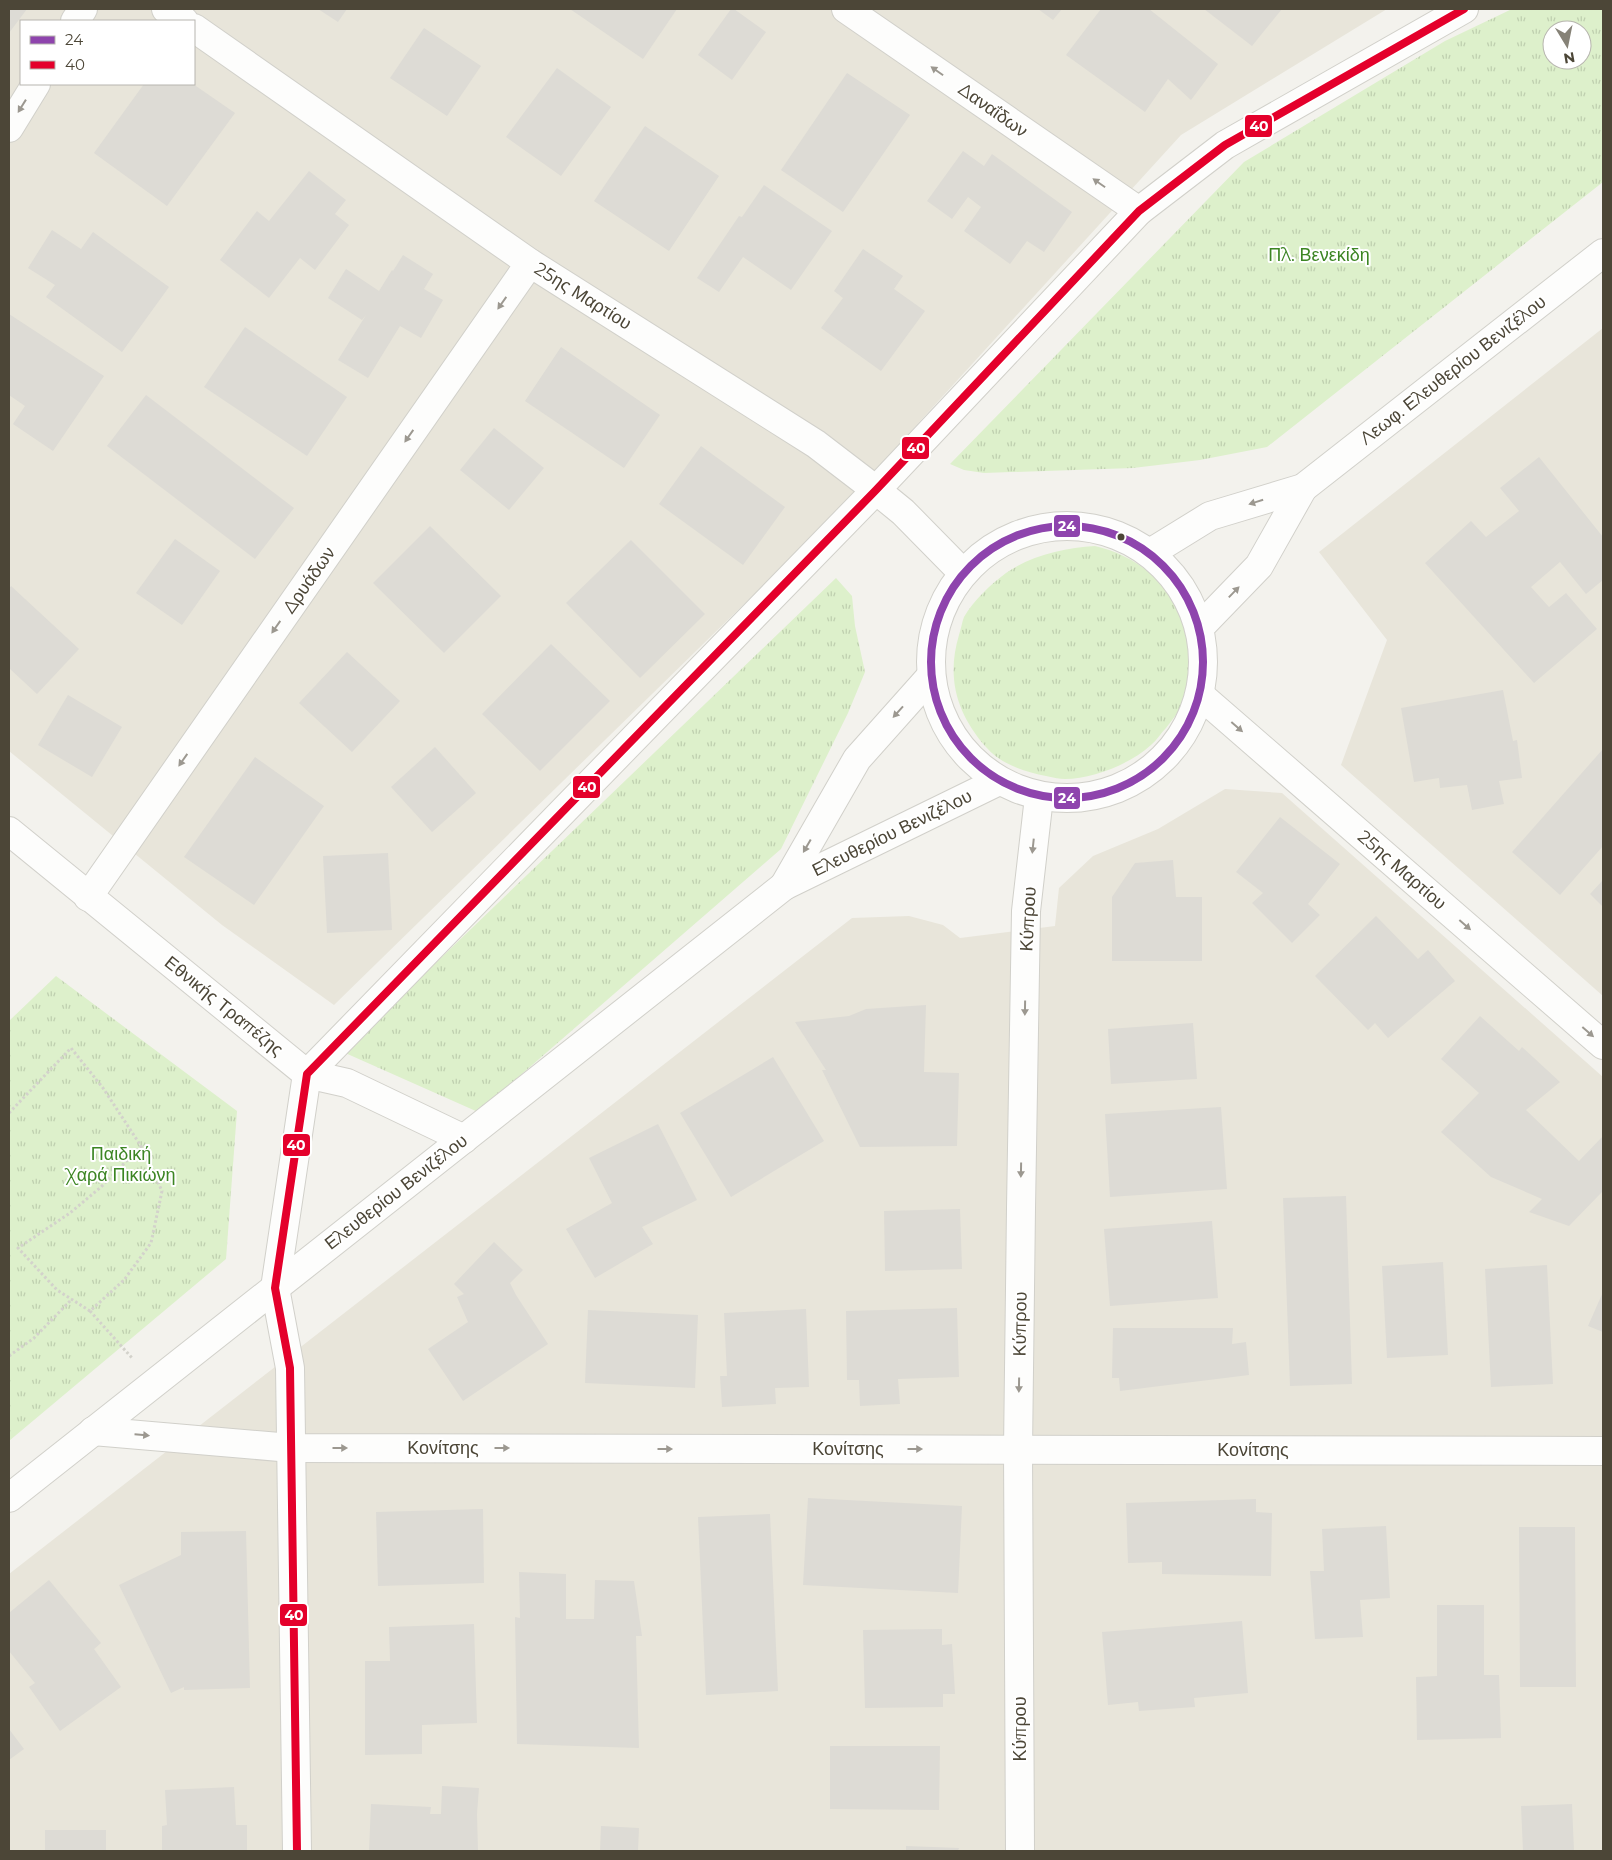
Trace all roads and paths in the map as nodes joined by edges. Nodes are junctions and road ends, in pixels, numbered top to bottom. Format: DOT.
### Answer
graph roads {
  1 [pos="82,9"];
  2 [pos="166,9"];
  3 [pos="201,9"];
  4 [pos="846,9"];
  5 [pos="1464,9"];
  6 [pos="76,20"];
  7 [pos="182,20"];
  8 [pos="202,34"];
  9 [pos="35,85"];
  10 [pos="9,128"];
  11 [pos="1139,211"];
  12 [pos="1603,253"];
  13 [pos="530,263"];
  14 [pos="1303,488"];
  15 [pos="876,490"];
  16 [pos="1150,553"];
  17 [pos="963,573"];
  18 [pos="1200,628"];
  19 [pos="931,676"];
  20 [pos="1200,695"];
  21 [pos="999,781"];
  22 [pos="1039,797"];
  23 [pos="9,831"];
  24 [pos="784,886"];
  25 [pos="88,897"];
  26 [pos="1603,1045"];
  27 [pos="307,1074"];
  28 [pos="9,1113"];
  29 [pos="464,1139"];
  30 [pos="141,1146"];
  31 [pos="275,1288"];
  32 [pos="72,1299"];
  33 [pos="90,1311"];
  34 [pos="9,1356"];
  35 [pos="154,1383"];
  36 [pos="94,1431"];
  37 [pos="291,1448"];
  38 [pos="1018,1450"];
  39 [pos="1603,1451"];
  40 [pos="9,1498"];
  41 [pos="297,1851"];
  42 [pos="1020,1851"];
  1 -- 6 [label="street"];
  2 -- 7 [label="street"];
  3 -- 8 [label="street"];
  11 -- 4 [label="street, Δαναΐδων, one-way"];
  5 -- 11 [label="street"];
  8 -- 13 [label="street, 25ης Μαρτίου"];
  9 -- 10 [label="street, one-way"];
  11 -- 15 [label="street"];
  12 -- 14 [label="street, Λεωφ. Ελευθερίου Βενιζέλου"];
  13 -- 15 [label="street, 25ης Μαρτίου"];
  13 -- 25 [label="street, Δρυάδων, one-way"];
  14 -- 16 [label="street, one-way"];
  18 -- 14 [label="street, one-way"];
  15 -- 17 [label="street, 25ης Μαρτίου"];
  15 -- 27 [label="street"];
  16 -- 17 [label="street"];
  16 -- 18 [label="street"];
  17 -- 19 [label="street"];
  18 -- 20 [label="street"];
  19 -- 21 [label="street"];
  19 -- 24 [label="street, Ελευθερίου Βενιζέλου, one-way"];
  20 -- 22 [label="street"];
  20 -- 26 [label="street, 25ης Μαρτίου, one-way"];
  21 -- 22 [label="street"];
  21 -- 24 [label="street, Ελευθερίου Βενιζέλου"];
  22 -- 38 [label="street, Κύπρου, one-way"];
  23 -- 25 [label="street, Εθνικής Τραπέζης"];
  24 -- 29 [label="street, Ελευθερίου Βενιζέλου"];
  25 -- 27 [label="street, Εθνικής Τραπέζης"];
  27 -- 29 [label="street, Εθνικής Τραπέζης"];
  27 -- 31 [label="street"];
  28 -- 30 [label="path"];
  29 -- 31 [label="street, Ελευθερίου Βενιζέλου"];
  30 -- 32 [label="path"];
  30 -- 33 [label="path"];
  31 -- 35 [label="street, Ελευθερίου Βενιζέλου"];
  31 -- 37 [label="street"];
  32 -- 33 [label="path"];
  32 -- 34 [label="path"];
  33 -- 35 [label="path"];
  35 -- 36 [label="street, Ελευθερίου Βενιζέλου"];
  36 -- 37 [label="street, Κονίτσης, one-way"];
  36 -- 40 [label="street, Ελευθερίου Βενιζέλου"];
  37 -- 38 [label="street, Κονίτσης, one-way"];
  37 -- 41 [label="street"];
  38 -- 39 [label="street, Κονίτσης"];
  38 -- 42 [label="street, Κύπρου"];
}
